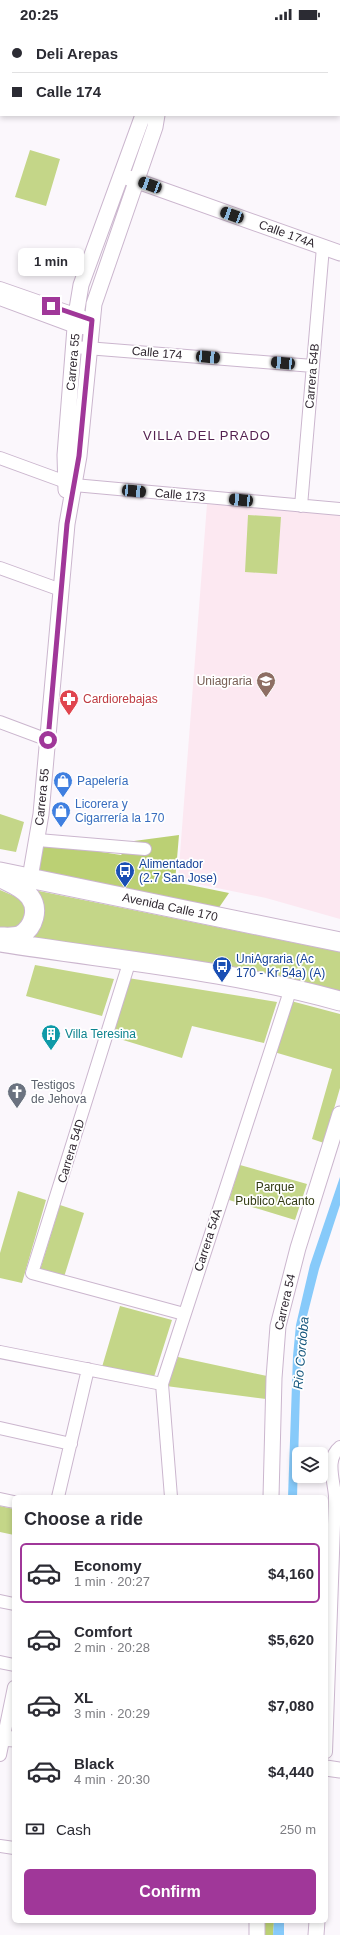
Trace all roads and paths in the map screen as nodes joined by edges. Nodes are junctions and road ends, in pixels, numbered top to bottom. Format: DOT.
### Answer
graph roads {
  1 [pos="143,116"];
  2 [pos="157,116"];
  3 [pos="120,175"];
  4 [pos="136,180"];
  5 [pos="323,247"];
  6 [pos="340,253"];
  7 [pos="0,288"];
  8 [pos="0,299"];
  9 [pos="76,321"];
  10 [pos="92,324"];
  11 [pos="74,347"];
  12 [pos="89,348"];
  13 [pos="313,366"];
  14 [pos="0,458"];
  15 [pos="70,484"];
  16 [pos="301,506"];
  17 [pos="340,509"];
  18 [pos="0,568"];
  19 [pos="61,590"];
  20 [pos="0,722"];
  21 [pos="48,740"];
  22 [pos="38,840"];
  23 [pos="145,849"];
  24 [pos="0,872"];
  25 [pos="0,878"];
  26 [pos="30,878"];
  27 [pos="0,937"];
  28 [pos="0,942"];
  29 [pos="340,942"];
  30 [pos="130,960"];
  31 [pos="291,988"];
  32 [pos="340,1001"];
  33 [pos="340,1114"];
  34 [pos="184,1314"];
  35 [pos="0,1352"];
  36 [pos="88,1369"];
  37 [pos="162,1384"];
  38 [pos="0,1428"];
  39 [pos="70,1444"];
  40 [pos="340,1447"];
  41 [pos="58,1495"];
  42 [pos="171,1495"];
  43 [pos="271,1495"];
  44 [pos="0,1499"];
  45 [pos="12,1502"];
  46 [pos="0,1601"];
  47 [pos="12,1604"];
  48 [pos="0,1662"];
  49 [pos="12,1665"];
  50 [pos="328,1695"];
  51 [pos="12,1698"];
  52 [pos="5,1738"];
  53 [pos="0,1755"];
  54 [pos="328,1768"];
  55 [pos="340,1770"];
  56 [pos="0,1846"];
  57 [pos="12,1848"];
  58 [pos="257,1923"];
  59 [pos="317,1923"];
  60 [pos="257,1935"];
  61 [pos="316,1935"];
  1 -- 3 [label="street, Carrera 55"];
  2 -- 4 [label="street, Carrera 55"];
  3 -- 4 [label="street, Calle 174A"];
  3 -- 9 [label="street, Carrera 55"];
  4 -- 5 [label="street, Calle 174A"];
  4 -- 10 [label="street, Carrera 55"];
  5 -- 6 [label="street, Calle 174A"];
  5 -- 13 [label="street, Carrera 54B"];
  7 -- 9 [label="street"];
  8 -- 9 [label="street"];
  9 -- 10 [label="street"];
  9 -- 11 [label="street, Carrera 55"];
  10 -- 12 [label="street, Carrera 55"];
  11 -- 12 [label="street, Calle 174"];
  11 -- 15 [label="street, Carrera 55"];
  12 -- 13 [label="street, Calle 174"];
  12 -- 15 [label="street, Carrera 55"];
  13 -- 16 [label="street, Carrera 54B"];
  14 -- 15 [label="street, Calle 173"];
  15 -- 16 [label="street, Calle 173"];
  15 -- 19 [label="street, Carrera 55"];
  16 -- 17 [label="street, Calle 173"];
  18 -- 19 [label="street"];
  19 -- 21 [label="street, Carrera 55"];
  20 -- 21 [label="street"];
  21 -- 22 [label="street, Carrera 55"];
  22 -- 23 [label="street"];
  22 -- 26 [label="street, Carrera 55"];
  24 -- 26 [label="main road, Avenida Calle 170"];
  25 -- 27 [label="main road"];
  26 -- 29 [label="main road, Avenida Calle 170"];
  28 -- 30 [label="main road"];
  30 -- 31 [label="main road"];
  30 -- 34 [label="street, Carrera 54D"];
  31 -- 32 [label="main road"];
  31 -- 34 [label="street, Carrera 54A"];
  33 -- 43 [label="street, Carrera 54"];
  34 -- 37 [label="street, Carrera 54A"];
  35 -- 36 [label="street"];
  36 -- 37 [label="street"];
  36 -- 39 [label="street"];
  37 -- 42 [label="street, Carrera 54A"];
  38 -- 39 [label="street"];
  39 -- 41 [label="street"];
  40 -- 50 [label="street"];
  44 -- 45 [label="street"];
  46 -- 47 [label="street"];
  48 -- 49 [label="street"];
  51 -- 52 [label="street"];
  52 -- 53 [label="street"];
  54 -- 55 [label="street"];
  56 -- 57 [label="street"];
  58 -- 60 [label="street"];
  59 -- 61 [label="street"];
}
